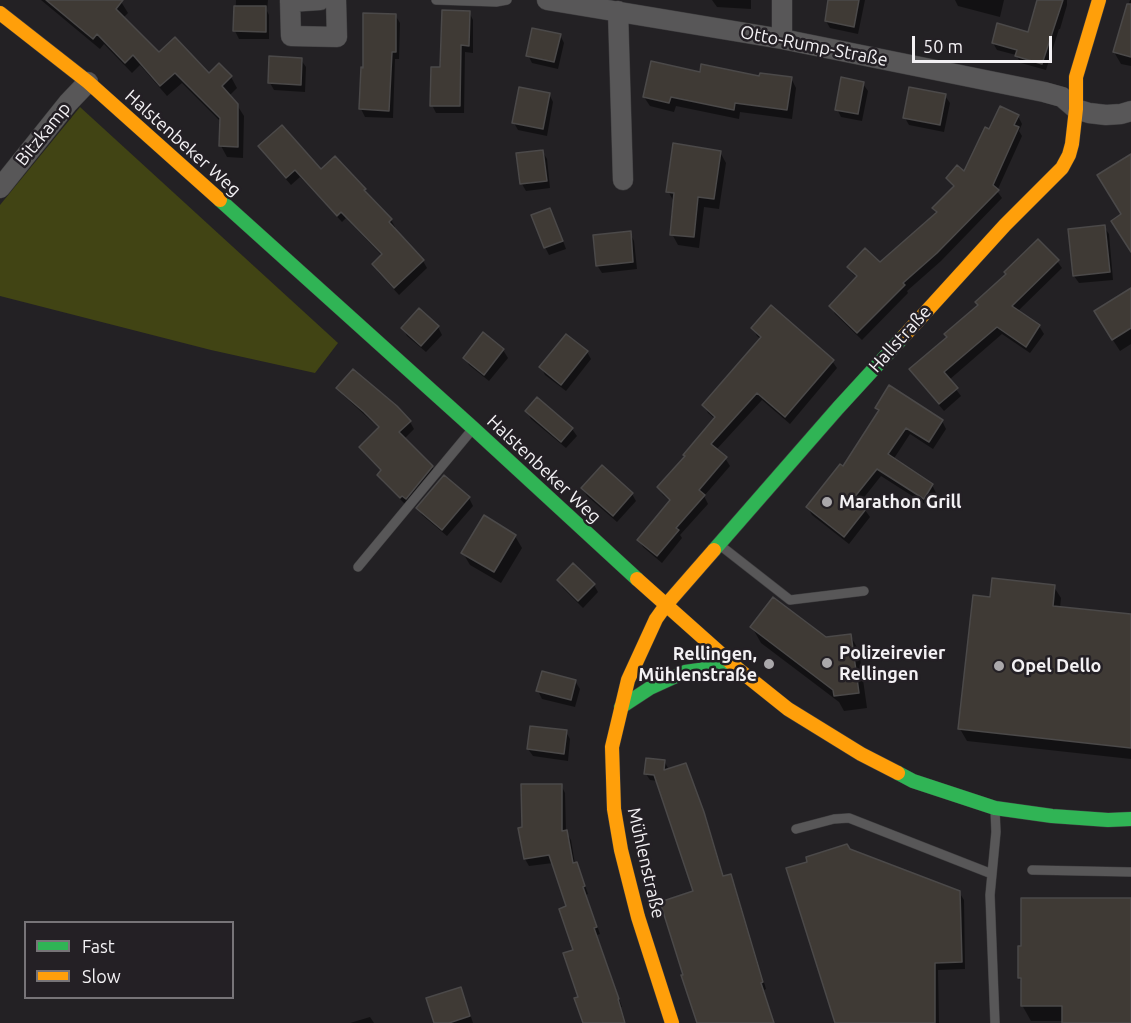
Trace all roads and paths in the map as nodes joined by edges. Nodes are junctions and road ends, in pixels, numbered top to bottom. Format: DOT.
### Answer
graph roads {
  1 [pos="320,0"];
  2 [pos="336,0"];
  3 [pos="436,0"];
  4 [pos="507,0"];
  5 [pos="548,0"];
  6 [pos="782,0"];
  7 [pos="1100,0"];
  8 [pos="290,1"];
  9 [pos="618,11"];
  10 [pos="0,13"];
  11 [pos="782,39"];
  12 [pos="88,82"];
  13 [pos="1076,109"];
  14 [pos="1131,111"];
  15 [pos="623,180"];
  16 [pos="0,188"];
  17 [pos="473,428"];
  18 [pos="719,545"];
  19 [pos="358,567"];
  20 [pos="864,591"];
  21 [pos="666,605"];
  22 [pos="738,669"];
  23 [pos="621,706"];
  24 [pos="995,808"];
  25 [pos="1131,819"];
  26 [pos="796,829"];
  27 [pos="1032,870"];
  28 [pos="1131,872"];
  29 [pos="992,874"];
  30 [pos="672,1023"];
  31 [pos="995,1023"];
  1 -- 8 [label="street"];
  2 -- 8 [label="street"];
  3 -- 4 [label="lane"];
  5 -- 9 [label="street, Otto-Rump-Straße"];
  6 -- 11 [label="street"];
  7 -- 13 [label="main road, Hallstraße"];
  9 -- 11 [label="street, Otto-Rump-Straße"];
  9 -- 15 [label="street"];
  10 -- 12 [label="main road, Halstenbeker Weg"];
  11 -- 13 [label="street, Otto-Rump-Straße"];
  12 -- 16 [label="street, Bitzkamp"];
  12 -- 17 [label="main road, Halstenbeker Weg"];
  13 -- 14 [label="street"];
  13 -- 18 [label="main road, Hallstraße"];
  17 -- 19 [label="lane"];
  17 -- 21 [label="main road, Halstenbeker Weg"];
  18 -- 20 [label="lane"];
  18 -- 21 [label="main road, Hallstraße"];
  21 -- 22 [label="main road, Halstenbeker Weg"];
  21 -- 23 [label="main road, Mühlenstraße"];
  22 -- 23 [label="main road"];
  22 -- 24 [label="main road, Halstenbeker Weg"];
  23 -- 30 [label="main road, Mühlenstraße"];
  24 -- 25 [label="main road, Halstenbeker Weg"];
  24 -- 29 [label="lane"];
  26 -- 29 [label="lane"];
  27 -- 28 [label="lane"];
  29 -- 31 [label="lane"];
}
